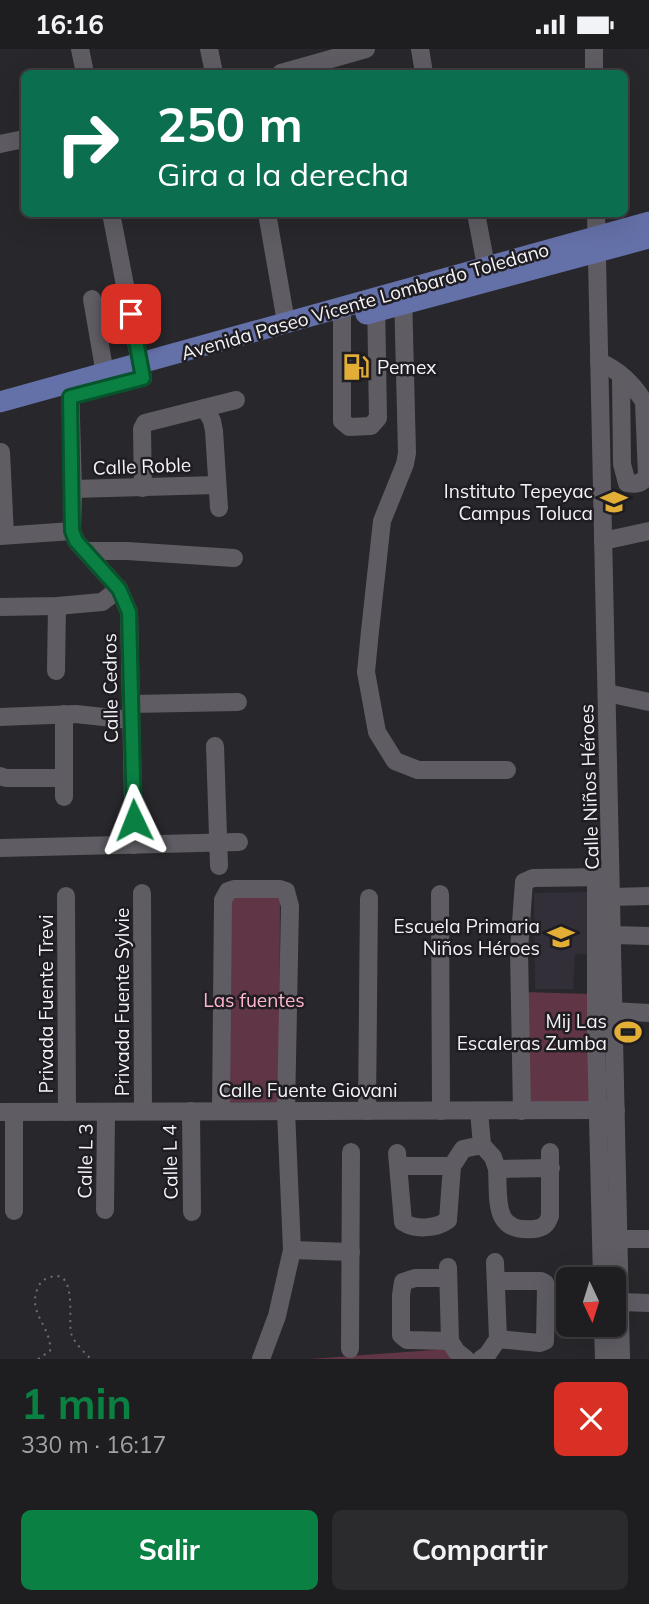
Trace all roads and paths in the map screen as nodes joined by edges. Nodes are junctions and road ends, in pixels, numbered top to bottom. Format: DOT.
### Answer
graph roads {
  1 [pos="80,49"];
  2 [pos="209,49"];
  3 [pos="366,49"];
  4 [pos="420,49"];
  5 [pos="594,49"];
  6 [pos="84,70"];
  7 [pos="213,70"];
  8 [pos="292,70"];
  9 [pos="424,70"];
  10 [pos="594,70"];
  11 [pos="21,140"];
  12 [pos="0,144"];
  13 [pos="112,217"];
  14 [pos="268,217"];
  15 [pos="477,217"];
  16 [pos="596,217"];
  17 [pos="649,222"];
  18 [pos="649,238"];
  19 [pos="597,244"];
  20 [pos="486,266"];
  21 [pos="403,297"];
  22 [pos="92,299"];
  23 [pos="376,305"];
  24 [pos="342,313"];
  25 [pos="286,322"];
  26 [pos="599,362"];
  27 [pos="142,371"];
  28 [pos="105,374"];
  29 [pos="621,376"];
  30 [pos="70,390"];
  31 [pos="236,400"];
  32 [pos="0,402"];
  33 [pos="205,408"];
  34 [pos="0,417"];
  35 [pos="1,452"];
  36 [pos="1,471"];
  37 [pos="217,485"];
  38 [pos="143,488"];
  39 [pos="73,489"];
  40 [pos="219,508"];
  41 [pos="72,531"];
  42 [pos="649,531"];
  43 [pos="3,536"];
  44 [pos="603,541"];
  45 [pos="86,551"];
  46 [pos="127,551"];
  47 [pos="234,558"];
  48 [pos="106,574"];
  49 [pos="119,589"];
  50 [pos="102,602"];
  51 [pos="57,606"];
  52 [pos="0,607"];
  53 [pos="129,612"];
  54 [pos="55,671"];
  55 [pos="607,693"];
  56 [pos="238,702"];
  57 [pos="649,702"];
  58 [pos="131,712"];
  59 [pos="64,714"];
  60 [pos="0,717"];
  61 [pos="215,746"];
  62 [pos="507,770"];
  63 [pos="0,776"];
  64 [pos="64,778"];
  65 [pos="64,797"];
  66 [pos="218,842"];
  67 [pos="239,842"];
  68 [pos="134,845"];
  69 [pos="0,848"];
  70 [pos="219,866"];
  71 [pos="604,877"];
  72 [pos="142,893"];
  73 [pos="440,894"];
  74 [pos="66,896"];
  75 [pos="649,896"];
  76 [pos="612,897"];
  77 [pos="369,898"];
  78 [pos="613,935"];
  79 [pos="649,936"];
  80 [pos="614,1011"];
  81 [pos="649,1013"];
  82 [pos="607,1110"];
  83 [pos="143,1111"];
  84 [pos="191,1111"];
  85 [pos="221,1111"];
  86 [pos="286,1111"];
  87 [pos="367,1111"];
  88 [pos="441,1111"];
  89 [pos="473,1111"];
  90 [pos="522,1111"];
  91 [pos="7,1112"];
  92 [pos="67,1112"];
  93 [pos="106,1112"];
  94 [pos="476,1146"];
  95 [pos="351,1152"];
  96 [pos="452,1166"];
  97 [pos="497,1169"];
  98 [pos="105,1210"];
  99 [pos="14,1211"];
  100 [pos="192,1212"];
  101 [pos="649,1239"];
  102 [pos="619,1240"];
  103 [pos="292,1250"];
  104 [pos="351,1252"];
  105 [pos="495,1262"];
  106 [pos="602,1267"];
  107 [pos="619,1267"];
  108 [pos="496,1281"];
  109 [pos="626,1302"];
  110 [pos="649,1303"];
  111 [pos="603,1337"];
  112 [pos="621,1337"];
  113 [pos="498,1339"];
  114 [pos="450,1341"];
  115 [pos="350,1349"];
  116 [pos="38,1359"];
  117 [pos="91,1359"];
  118 [pos="261,1359"];
  119 [pos="466,1359"];
  120 [pos="481,1359"];
  121 [pos="604,1359"];
  122 [pos="621,1359"];
  1 -- 6 [label="street"];
  2 -- 7 [label="street"];
  3 -- 8 [label="street"];
  4 -- 9 [label="street"];
  5 -- 10 [label="street"];
  11 -- 12 [label="street"];
  13 -- 27 [label="street"];
  14 -- 25 [label="street"];
  15 -- 20 [label="street"];
  16 -- 19 [label="street, Calle Niños Héroes"];
  17 -- 19 [label="main road, Avenida Paseo Vicente Lombardo Toledano"];
  18 -- 19 [label="main road, Avenida Paseo Vicente Lombardo Toledano"];
  19 -- 20 [label="main road, Avenida Paseo Vicente Lombardo Toledano"];
  19 -- 21 [label="main road, Avenida Paseo Vicente Lombardo Toledano"];
  19 -- 26 [label="street, Calle Niños Héroes"];
  20 -- 21 [label="main road, Avenida Paseo Vicente Lombardo Toledano"];
  21 -- 23 [label="main road, Avenida Paseo Vicente Lombardo Toledano"];
  21 -- 62 [label="street"];
  22 -- 28 [label="street"];
  23 -- 24 [label="main road, Avenida Paseo Vicente Lombardo Toledano"];
  23 -- 24 [label="street"];
  24 -- 25 [label="main road, Avenida Paseo Vicente Lombardo Toledano"];
  24 -- 27 [label="main road, Avenida Paseo Vicente Lombardo Toledano"];
  25 -- 27 [label="main road, Avenida Paseo Vicente Lombardo Toledano"];
  26 -- 29 [label="street"];
  26 -- 44 [label="street, Calle Niños Héroes"];
  27 -- 28 [label="main road, Avenida Paseo Vicente Lombardo Toledano"];
  27 -- 30 [label="main road, Avenida Paseo Vicente Lombardo Toledano"];
  28 -- 30 [label="main road, Avenida Paseo Vicente Lombardo Toledano"];
  29 -- 29 [label="street"];
  30 -- 32 [label="main road, Avenida Paseo Vicente Lombardo Toledano"];
  30 -- 34 [label="main road, Avenida Paseo Vicente Lombardo Toledano"];
  30 -- 39 [label="street"];
  31 -- 33 [label="street"];
  33 -- 37 [label="street, Calle Roble"];
  33 -- 38 [label="street"];
  35 -- 36 [label="street"];
  36 -- 43 [label="street"];
  37 -- 38 [label="street, Calle Roble"];
  37 -- 40 [label="street"];
  38 -- 39 [label="street, Calle Roble"];
  39 -- 41 [label="street"];
  41 -- 43 [label="street"];
  41 -- 45 [label="street, Calle Cedros"];
  42 -- 44 [label="street"];
  44 -- 55 [label="street, Calle Niños Héroes"];
  45 -- 46 [label="street"];
  45 -- 48 [label="street, Calle Cedros"];
  46 -- 47 [label="street"];
  46 -- 48 [label="street"];
  48 -- 49 [label="street, Calle Cedros"];
  49 -- 50 [label="street"];
  49 -- 53 [label="street, Calle Cedros"];
  50 -- 51 [label="street"];
  50 -- 53 [label="street"];
  51 -- 52 [label="street"];
  51 -- 54 [label="street"];
  53 -- 58 [label="street, Calle Cedros"];
  55 -- 57 [label="street"];
  55 -- 71 [label="street, Calle Niños Héroes"];
  56 -- 58 [label="street"];
  58 -- 59 [label="street"];
  58 -- 68 [label="street, Calle Cedros"];
  59 -- 60 [label="street"];
  59 -- 64 [label="street"];
  61 -- 66 [label="street"];
  63 -- 64 [label="street"];
  64 -- 65 [label="street"];
  66 -- 67 [label="street"];
  66 -- 68 [label="street"];
  66 -- 70 [label="street"];
  68 -- 69 [label="street"];
  71 -- 76 [label="street, Calle Niños Héroes"];
  71 -- 82 [label="street"];
  71 -- 90 [label="street"];
  72 -- 83 [label="street, Privada Fuente Sylvie"];
  73 -- 88 [label="street"];
  74 -- 92 [label="street, Privada Fuente Trevi"];
  75 -- 76 [label="street"];
  76 -- 78 [label="street, Calle Niños Héroes"];
  77 -- 87 [label="street"];
  78 -- 79 [label="street"];
  78 -- 80 [label="street, Calle Niños Héroes"];
  80 -- 81 [label="street"];
  80 -- 82 [label="street, Calle Niños Héroes"];
  82 -- 90 [label="street, Calle Fuente Giovani"];
  82 -- 102 [label="street, Calle Niños Héroes"];
  82 -- 106 [label="street"];
  83 -- 84 [label="street, Calle Fuente Giovani"];
  83 -- 93 [label="street, Calle Fuente Giovani"];
  84 -- 85 [label="street, Calle Fuente Giovani"];
  84 -- 100 [label="street, Calle L 4"];
  85 -- 86 [label="street, Calle Fuente Giovani"];
  85 -- 86 [label="street"];
  86 -- 87 [label="street, Calle Fuente Giovani"];
  86 -- 103 [label="street"];
  87 -- 88 [label="street, Calle Fuente Giovani"];
  88 -- 89 [label="street, Calle Fuente Giovani"];
  89 -- 90 [label="street, Calle Fuente Giovani"];
  89 -- 94 [label="street"];
  91 -- 92 [label="street, Calle Fuente Giovani"];
  91 -- 99 [label="street"];
  92 -- 93 [label="street, Calle Fuente Giovani"];
  93 -- 98 [label="street, Calle L 3"];
  94 -- 96 [label="street"];
  94 -- 97 [label="street"];
  95 -- 104 [label="street"];
  96 -- 96 [label="street"];
  97 -- 97 [label="street"];
  101 -- 102 [label="street"];
  102 -- 107 [label="street, Calle Niños Héroes"];
  103 -- 104 [label="street"];
  103 -- 118 [label="street"];
  104 -- 115 [label="street"];
  105 -- 108 [label="street"];
  108 -- 113 [label="street"];
  108 -- 113 [label="street"];
  109 -- 110 [label="street"];
  111 -- 121 [label="street"];
  112 -- 122 [label="street, Calle Niños Héroes"];
  113 -- 120 [label="street"];
  114 -- 114 [label="street"];
  114 -- 119 [label="street"];
  116 -- 117 [label="path"];
}
